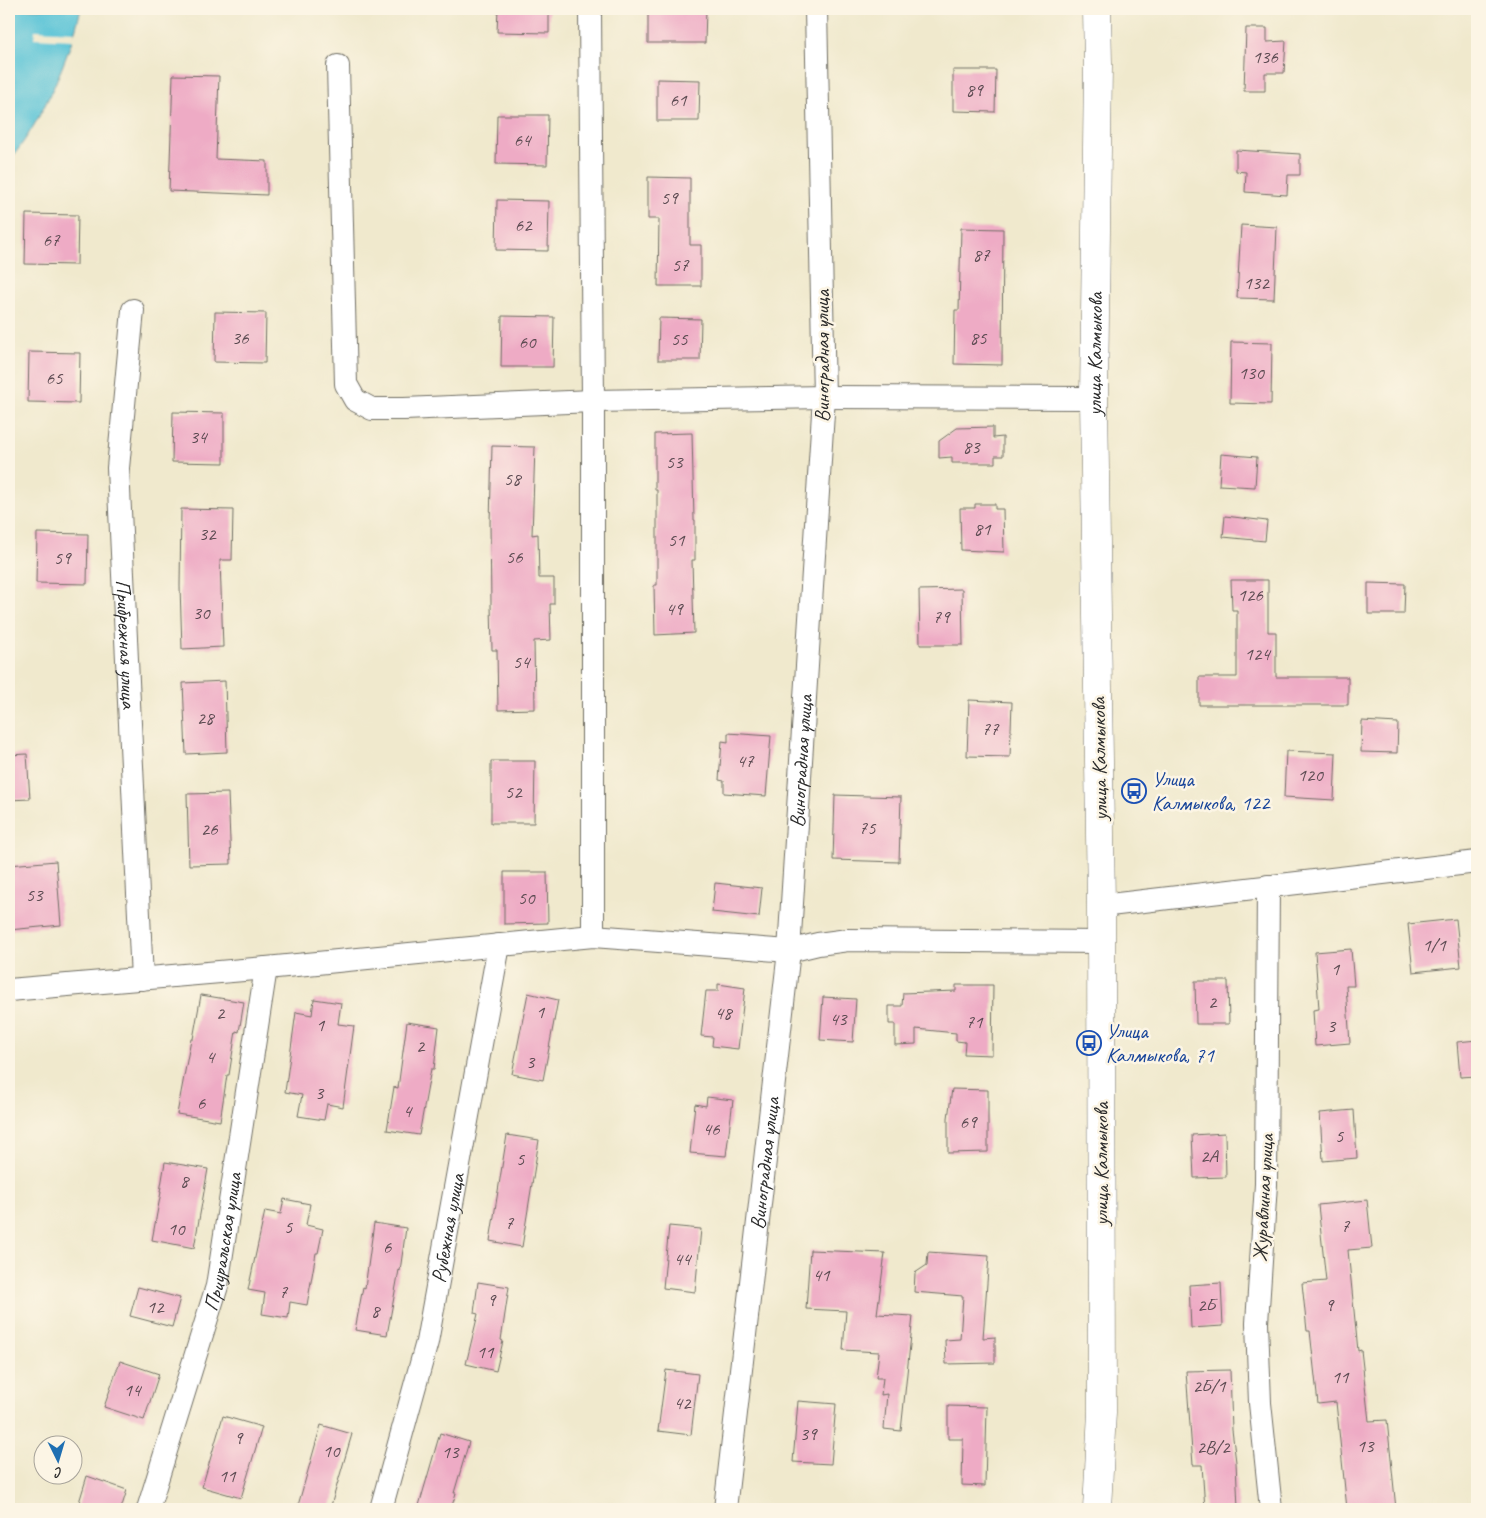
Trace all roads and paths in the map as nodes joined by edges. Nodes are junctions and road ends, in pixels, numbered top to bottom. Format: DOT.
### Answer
graph roads {
  1 [pos="590,9"];
  2 [pos="816,9"];
  3 [pos="1097,9"];
  4 [pos="338,66"];
  5 [pos="133,310"];
  6 [pos="824,396"];
  7 [pos="1094,398"];
  8 [pos="593,400"];
  9 [pos="1477,862"];
  10 [pos="1268,886"];
  11 [pos="1101,906"];
  12 [pos="593,936"];
  13 [pos="1101,942"];
  14 [pos="499,945"];
  15 [pos="789,951"];
  16 [pos="266,968"];
  17 [pos="142,979"];
  18 [pos="9,990"];
  19 [pos="148,1509"];
  20 [pos="381,1509"];
  21 [pos="725,1509"];
  22 [pos="1097,1509"];
  23 [pos="1271,1509"];
  1 -- 8 [label="street"];
  2 -- 6 [label="street, Виноградная улица"];
  3 -- 7 [label="main road, улица Калмыкова"];
  4 -- 8 [label="street"];
  5 -- 17 [label="street, Прибрежная улица"];
  6 -- 7 [label="street"];
  6 -- 8 [label="street"];
  6 -- 15 [label="street, Виноградная улица"];
  7 -- 11 [label="main road, улица Калмыкова"];
  8 -- 12 [label="street"];
  9 -- 10 [label="street"];
  10 -- 11 [label="street"];
  10 -- 23 [label="street, Журавлиная улица"];
  11 -- 13 [label="main road, улица Калмыкова"];
  12 -- 14 [label="street"];
  12 -- 15 [label="street"];
  13 -- 15 [label="street"];
  13 -- 22 [label="main road, улица Калмыкова"];
  14 -- 16 [label="street"];
  14 -- 20 [label="street, Рубежная улица"];
  15 -- 21 [label="street, Виноградная улица"];
  16 -- 17 [label="street"];
  16 -- 19 [label="street, Приуральская улица"];
  17 -- 18 [label="street"];
}
